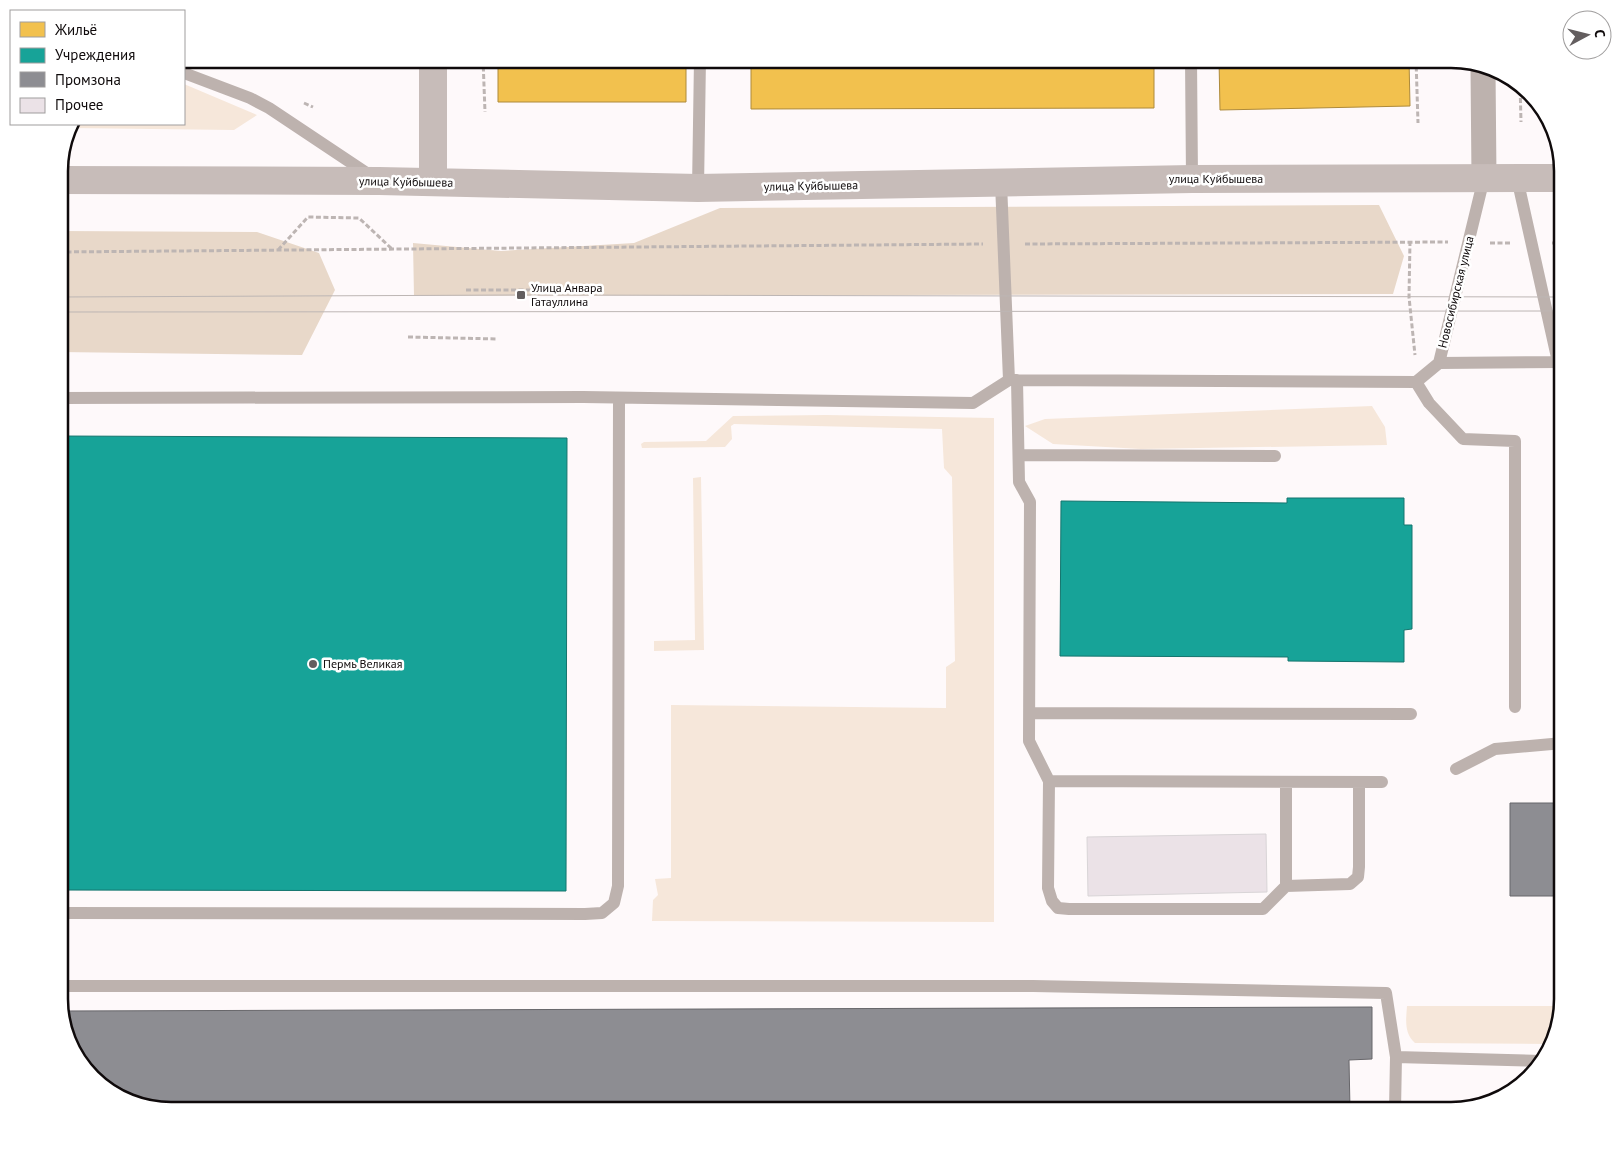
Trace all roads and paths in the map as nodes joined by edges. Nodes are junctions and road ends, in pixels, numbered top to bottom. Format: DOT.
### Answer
graph roads {
  1 [pos="433,68"];
  2 [pos="483,68"];
  3 [pos="700,68"];
  4 [pos="1190,68"];
  5 [pos="1416,68"];
  6 [pos="185,73"];
  7 [pos="1483,73"];
  8 [pos="1520,94"];
  9 [pos="485,112"];
  10 [pos="1521,122"];
  11 [pos="1418,123"];
  12 [pos="1484,178"];
  13 [pos="1516,178"];
  14 [pos="1554,178"];
  15 [pos="1192,179"];
  16 [pos="68,180"];
  17 [pos="379,182"];
  18 [pos="433,182"];
  19 [pos="1001,183"];
  20 [pos="698,188"];
  21 [pos="1005,244"];
  22 [pos="392,249"];
  23 [pos="278,250"];
  24 [pos="68,252"];
  25 [pos="466,290"];
  26 [pos="530,290"];
  27 [pos="1554,333"];
  28 [pos="408,338"];
  29 [pos="498,339"];
  30 [pos="1554,362"];
  31 [pos="1439,363"];
  32 [pos="1013,380"];
  33 [pos="1416,382"];
  34 [pos="68,398"];
  35 [pos="619,398"];
  36 [pos="1018,455"];
  37 [pos="1275,456"];
  38 [pos="1515,708"];
  39 [pos="1030,712"];
  40 [pos="1411,714"];
  41 [pos="1554,744"];
  42 [pos="1456,769"];
  43 [pos="1049,781"];
  44 [pos="1286,782"];
  45 [pos="1359,782"];
  46 [pos="1382,782"];
  47 [pos="1286,886"];
  48 [pos="68,913"];
  49 [pos="68,986"];
  50 [pos="1396,1057"];
  51 [pos="1533,1061"];
  52 [pos="1395,1102"];
  1 -- 18 [label="main road"];
  2 -- 9 [label="path"];
  3 -- 20 [label="lane"];
  4 -- 15 [label="lane"];
  5 -- 11 [label="path"];
  6 -- 17 [label="lane"];
  7 -- 12 [label="street, Новосибирская улица"];
  8 -- 10 [label="path"];
  12 -- 13 [label="main road, улица Куйбышева"];
  12 -- 15 [label="main road, улица Куйбышева"];
  12 -- 31 [label="lane, Новосибирская улица"];
  13 -- 14 [label="main road, улица Куйбышева"];
  13 -- 27 [label="lane"];
  15 -- 19 [label="main road, улица Куйбышева"];
  16 -- 17 [label="main road, улица Куйбышева"];
  17 -- 18 [label="main road, улица Куйбышева"];
  18 -- 20 [label="main road, улица Куйбышева"];
  19 -- 20 [label="main road, улица Куйбышева"];
  19 -- 21 [label="lane"];
  21 -- 22 [label="path"];
  21 -- 32 [label="lane"];
  21 -- 33 [label="path"];
  22 -- 23 [label="path"];
  22 -- 23 [label="path"];
  23 -- 24 [label="path"];
  25 -- 26 [label="path"];
  28 -- 29 [label="path"];
  30 -- 31 [label="lane"];
  31 -- 33 [label="lane, Новосибирская улица"];
  32 -- 33 [label="lane"];
  32 -- 35 [label="lane"];
  32 -- 36 [label="lane"];
  33 -- 38 [label="lane"];
  34 -- 35 [label="lane"];
  35 -- 48 [label="lane"];
  36 -- 37 [label="lane"];
  36 -- 39 [label="lane"];
  39 -- 40 [label="lane"];
  39 -- 43 [label="lane"];
  41 -- 42 [label="lane"];
  43 -- 44 [label="lane"];
  43 -- 47 [label="lane"];
  44 -- 45 [label="lane"];
  44 -- 47 [label="lane"];
  45 -- 46 [label="lane"];
  45 -- 47 [label="lane"];
  49 -- 50 [label="lane"];
  50 -- 51 [label="lane"];
  50 -- 52 [label="lane"];
}
